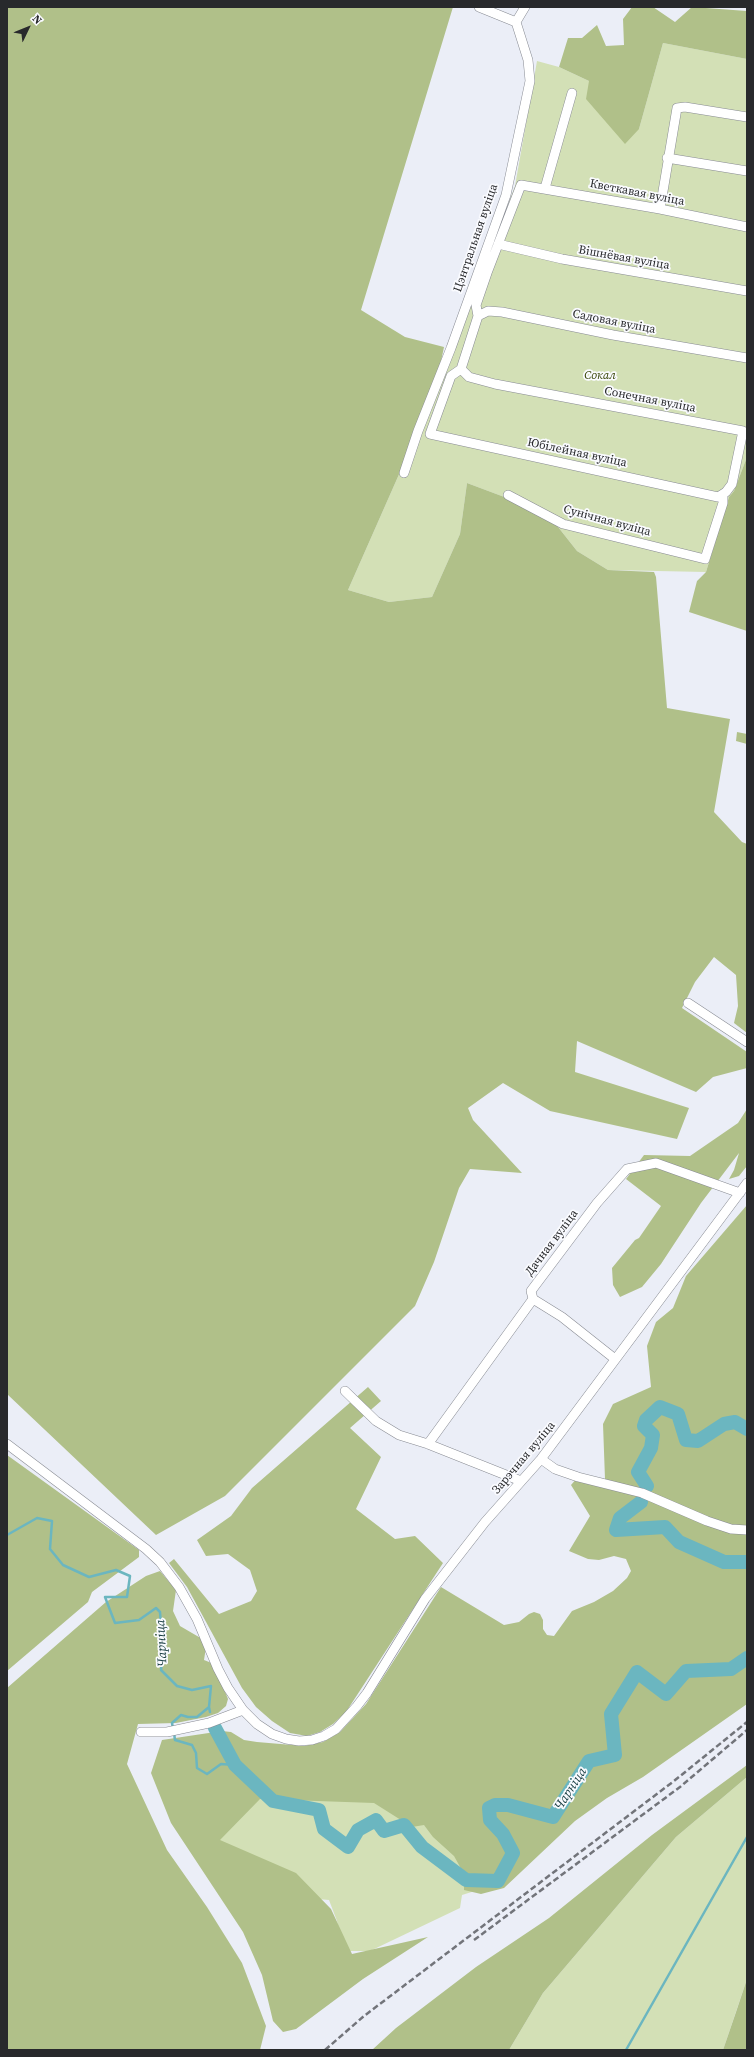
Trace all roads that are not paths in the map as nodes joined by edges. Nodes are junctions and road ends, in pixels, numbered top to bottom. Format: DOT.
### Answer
graph roads {
  1 [pos="479,7"];
  2 [pos="525,7"];
  3 [pos="516,22"];
  4 [pos="572,93"];
  5 [pos="747,117"];
  6 [pos="667,158"];
  7 [pos="747,171"];
  8 [pos="545,188"];
  9 [pos="660,209"];
  10 [pos="747,227"];
  11 [pos="498,244"];
  12 [pos="747,291"];
  13 [pos="478,316"];
  14 [pos="451,348"];
  15 [pos="465,353"];
  16 [pos="747,358"];
  17 [pos="460,369"];
  18 [pos="404,473"];
  19 [pos="508,495"];
  20 [pos="720,495"];
  21 [pos="688,1003"];
  22 [pos="747,1042"];
  23 [pos="747,1183"];
  24 [pos="740,1193"];
  25 [pos="533,1299"];
  26 [pos="615,1359"];
  27 [pos="345,1391"];
  28 [pos="7,1444"];
  29 [pos="428,1444"];
  30 [pos="541,1459"];
  31 [pos="521,1481"];
  32 [pos="747,1530"];
  33 [pos="243,1710"];
  34 [pos="141,1732"];
  1 -- 3 [label="street"];
  2 -- 3 [label="street"];
  3 -- 14 [label="street, Цэнтральная вуліца"];
  4 -- 8 [label="street"];
  5 -- 6 [label="street"];
  6 -- 7 [label="street"];
  6 -- 9 [label="street"];
  8 -- 9 [label="street, Кветкавая вуліца"];
  8 -- 11 [label="street, Кветкавая вуліца"];
  9 -- 10 [label="street, Кветкавая вуліца"];
  11 -- 12 [label="street, Вішнёвая вуліца"];
  11 -- 13 [label="street"];
  13 -- 15 [label="street"];
  13 -- 16 [label="street, Садовая вуліца"];
  14 -- 15 [label="street"];
  14 -- 18 [label="street, Цэнтральная вуліца"];
  15 -- 17 [label="street"];
  17 -- 20 [label="street, Сонечная вуліца"];
  17 -- 20 [label="street, Юбілейная вуліца"];
  19 -- 20 [label="street, Сунічная вуліца"];
  21 -- 22 [label="street"];
  23 -- 24 [label="street, Зарэчная вуліца"];
  24 -- 25 [label="street, Дачная вуліца"];
  24 -- 26 [label="street, Зарэчная вуліца"];
  25 -- 26 [label="street"];
  25 -- 29 [label="street, Дачная вуліца"];
  26 -- 30 [label="street, Зарэчная вуліца"];
  27 -- 29 [label="street"];
  28 -- 33 [label="street, Зарэчная вуліца"];
  29 -- 31 [label="street"];
  30 -- 31 [label="street, Зарэчная вуліца"];
  30 -- 32 [label="street"];
  31 -- 33 [label="street, Зарэчная вуліца"];
  33 -- 34 [label="street"];
}
